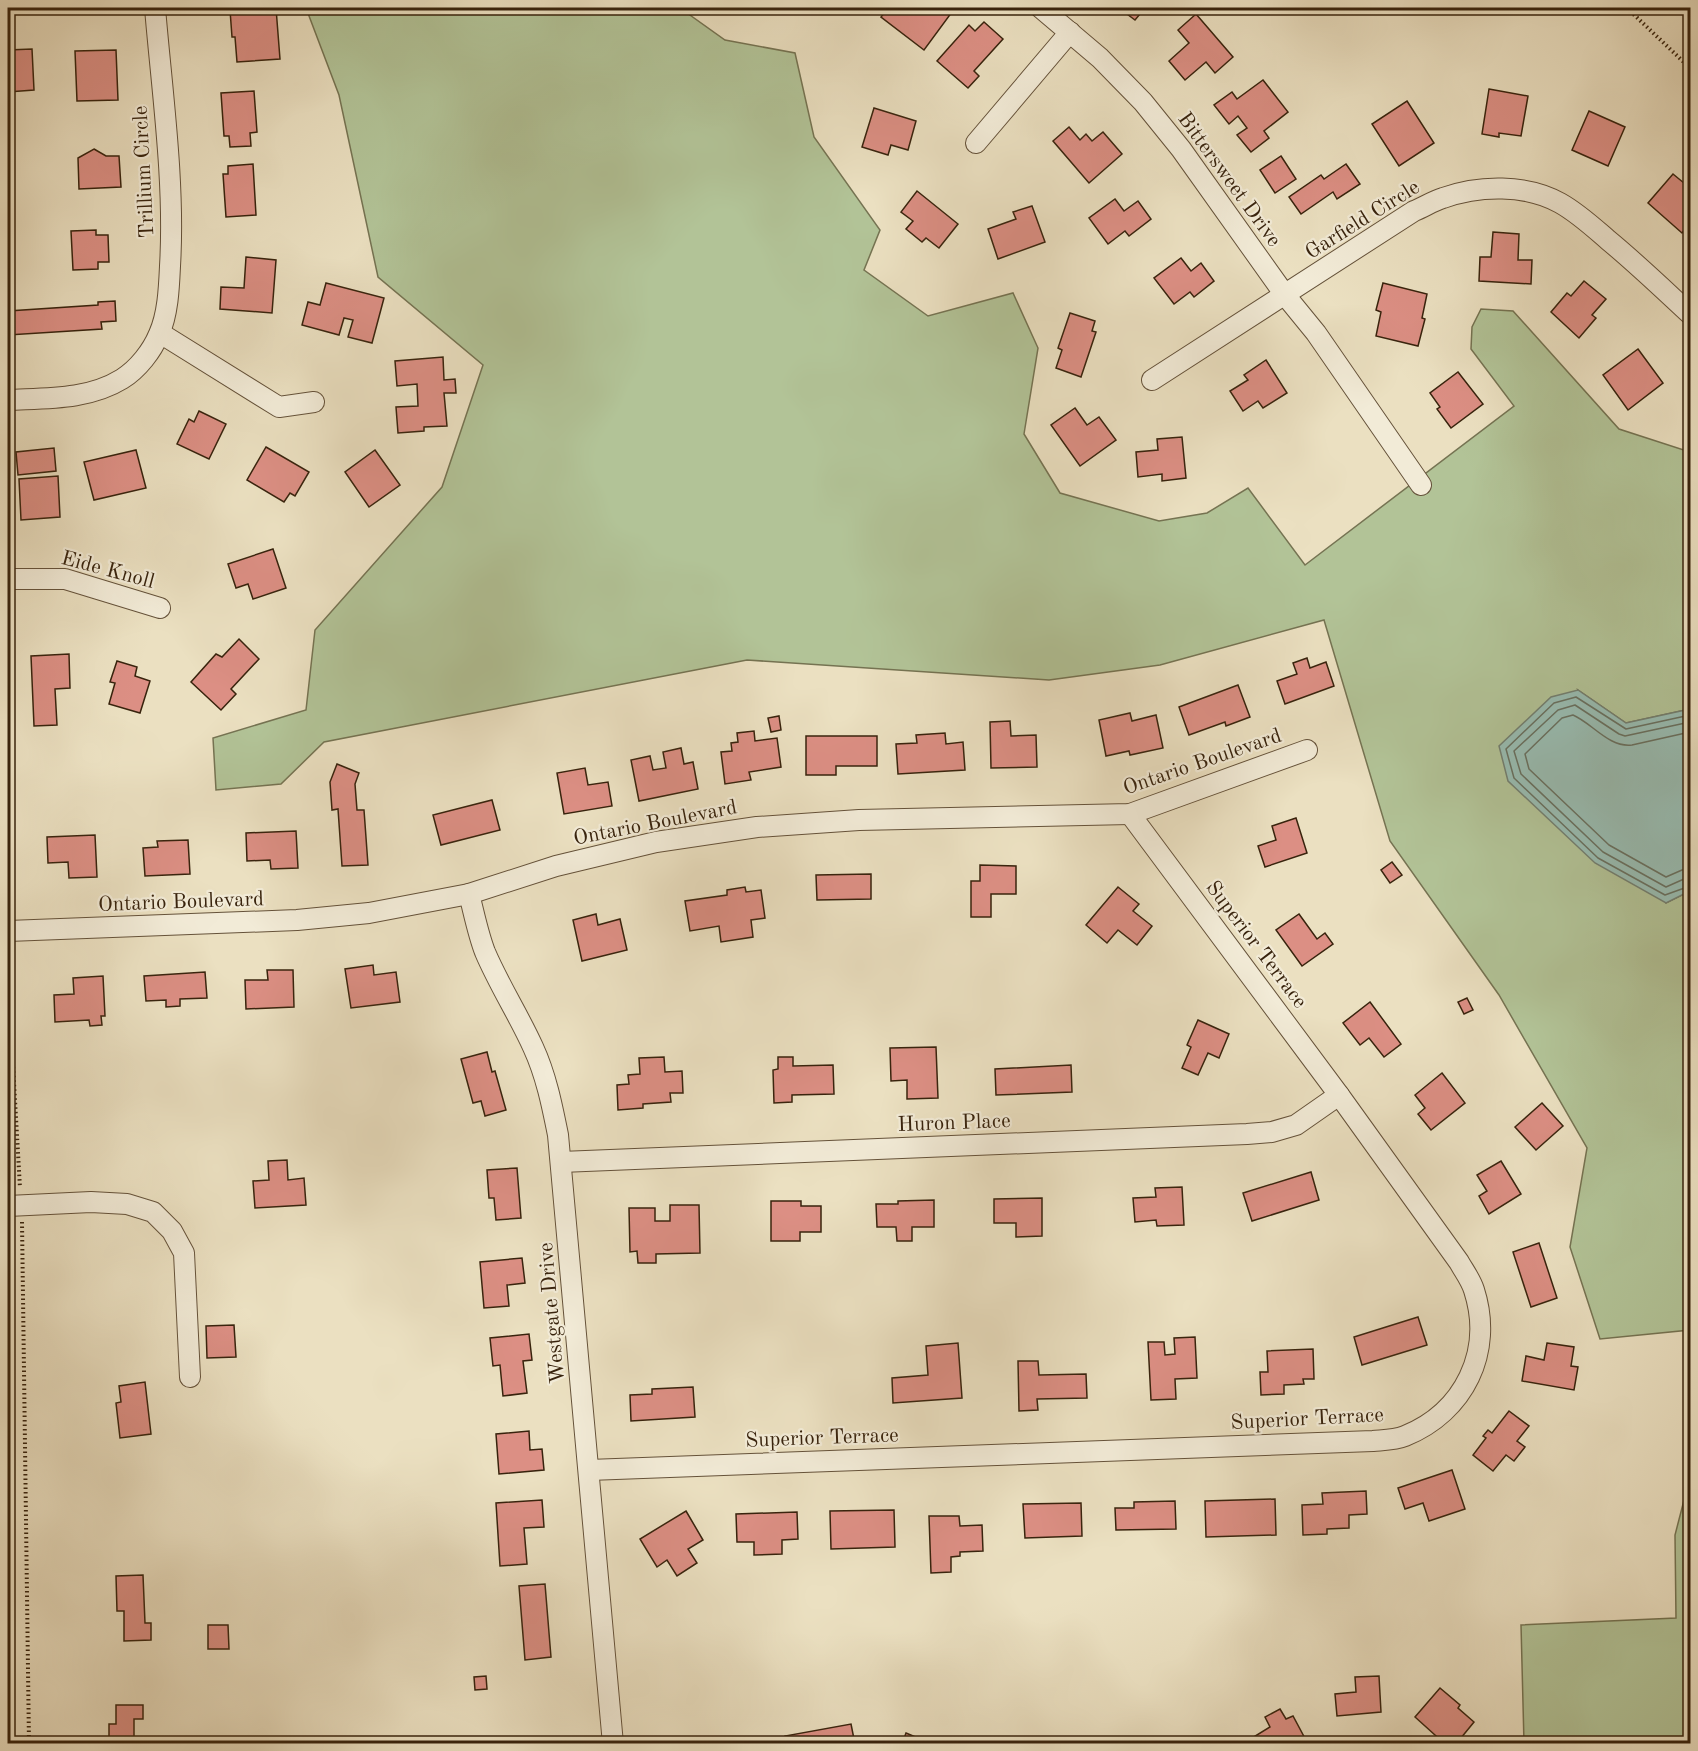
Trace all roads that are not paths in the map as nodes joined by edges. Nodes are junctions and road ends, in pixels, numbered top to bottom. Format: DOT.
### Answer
graph roads {
  1 [pos="155,8"];
  2 [pos="1041,8"];
  3 [pos="1070,32"];
  4 [pos="976,142"];
  5 [pos="1285,295"];
  6 [pos="1690,314"];
  7 [pos="160,333"];
  8 [pos="1152,380"];
  9 [pos="8,400"];
  10 [pos="315,402"];
  11 [pos="1421,485"];
  12 [pos="8,579"];
  13 [pos="160,608"];
  14 [pos="1307,750"];
  15 [pos="1130,814"];
  16 [pos="469,894"];
  17 [pos="8,932"];
  18 [pos="1339,1095"];
  19 [pos="561,1162"];
  20 [pos="14,1205"];
  21 [pos="190,1377"];
  22 [pos="590,1470"];
  23 [pos="613,1743"];
  1 -- 7 [label="street, Trillium Circle"];
  2 -- 3 [label="street, Bittersweet Drive"];
  3 -- 4 [label="street"];
  3 -- 5 [label="street, Bittersweet Drive"];
  5 -- 6 [label="street, Garfield Circle"];
  5 -- 8 [label="street, Garfield Circle"];
  5 -- 11 [label="street, Bittersweet Drive"];
  7 -- 9 [label="street, Trillium Circle"];
  7 -- 10 [label="street"];
  12 -- 13 [label="street, Eide Knoll"];
  14 -- 15 [label="street, Ontario Boulevard"];
  15 -- 16 [label="street, Ontario Boulevard"];
  15 -- 18 [label="street, Superior Terrace"];
  16 -- 17 [label="street, Ontario Boulevard"];
  16 -- 19 [label="street, Westgate Drive"];
  18 -- 19 [label="street, Huron Place"];
  18 -- 22 [label="street, Superior Terrace"];
  19 -- 22 [label="street, Westgate Drive"];
  20 -- 21 [label="street"];
  22 -- 23 [label="street, Westgate Drive"];
}
